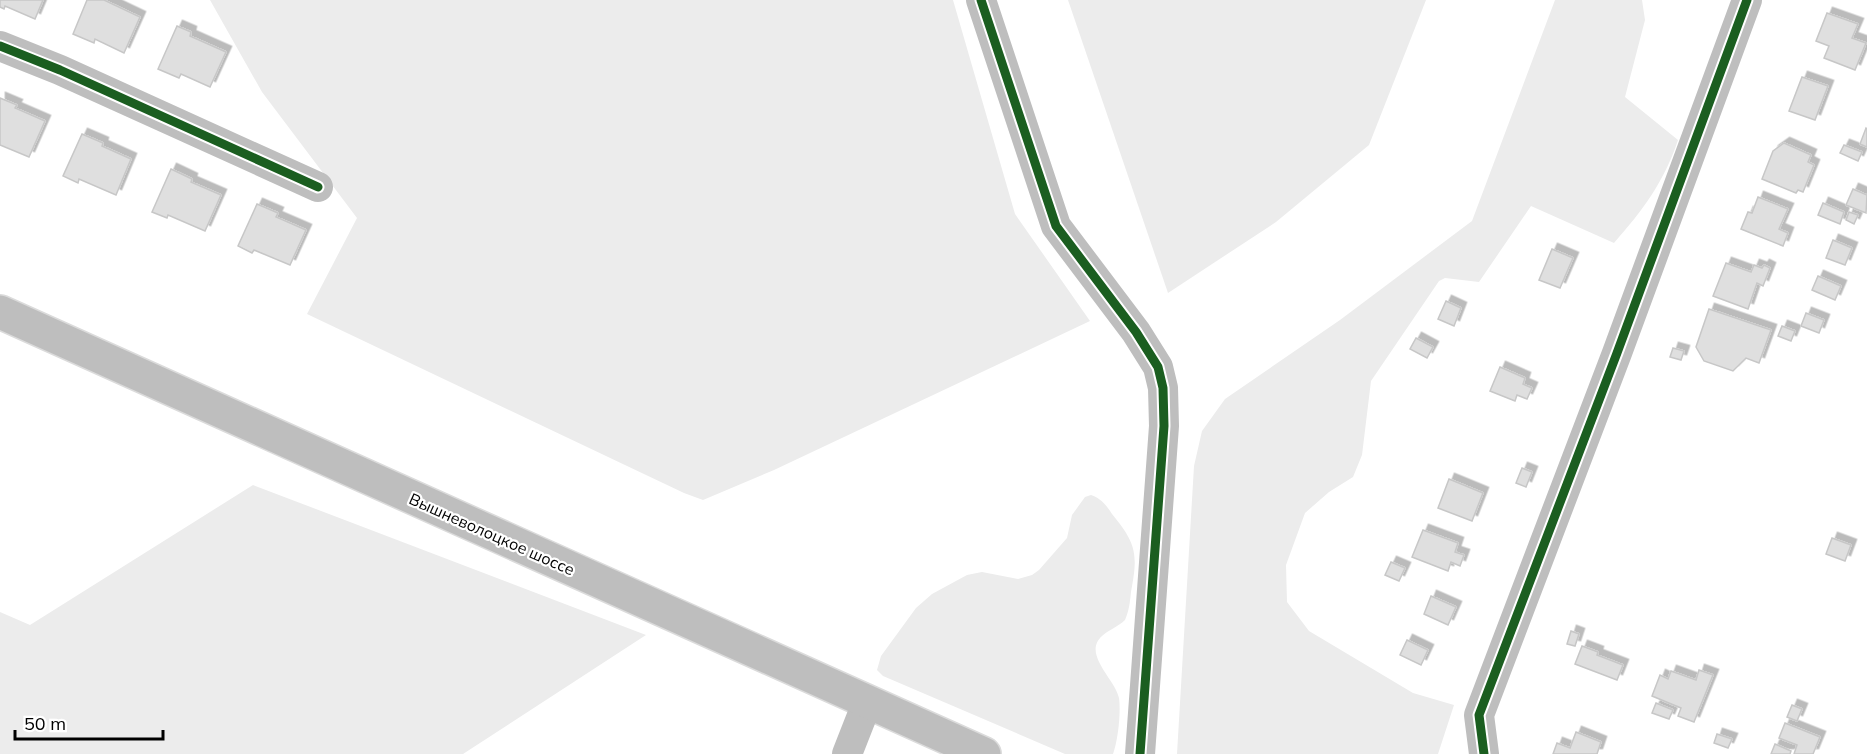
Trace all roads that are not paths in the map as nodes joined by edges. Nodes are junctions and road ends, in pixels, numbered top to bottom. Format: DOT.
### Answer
graph roads {
  1 [pos="981,0"];
  2 [pos="1747,0"];
  3 [pos="0,46"];
  4 [pos="318,187"];
  5 [pos="0,312"];
  6 [pos="867,703"];
  7 [pos="945,745"];
  8 [pos="847,754"];
  9 [pos="984,754"];
  10 [pos="1140,754"];
  11 [pos="1484,754"];
  1 -- 10 [label="street"];
  2 -- 11 [label="street"];
  3 -- 4 [label="street"];
  5 -- 6 [label="main road, Вышневолоцкое шоссе"];
  6 -- 7 [label="main road, Вышневолоцкое шоссе"];
  6 -- 8 [label="street"];
  7 -- 9 [label="main road, Вышневолоцкое шоссе"];
}
